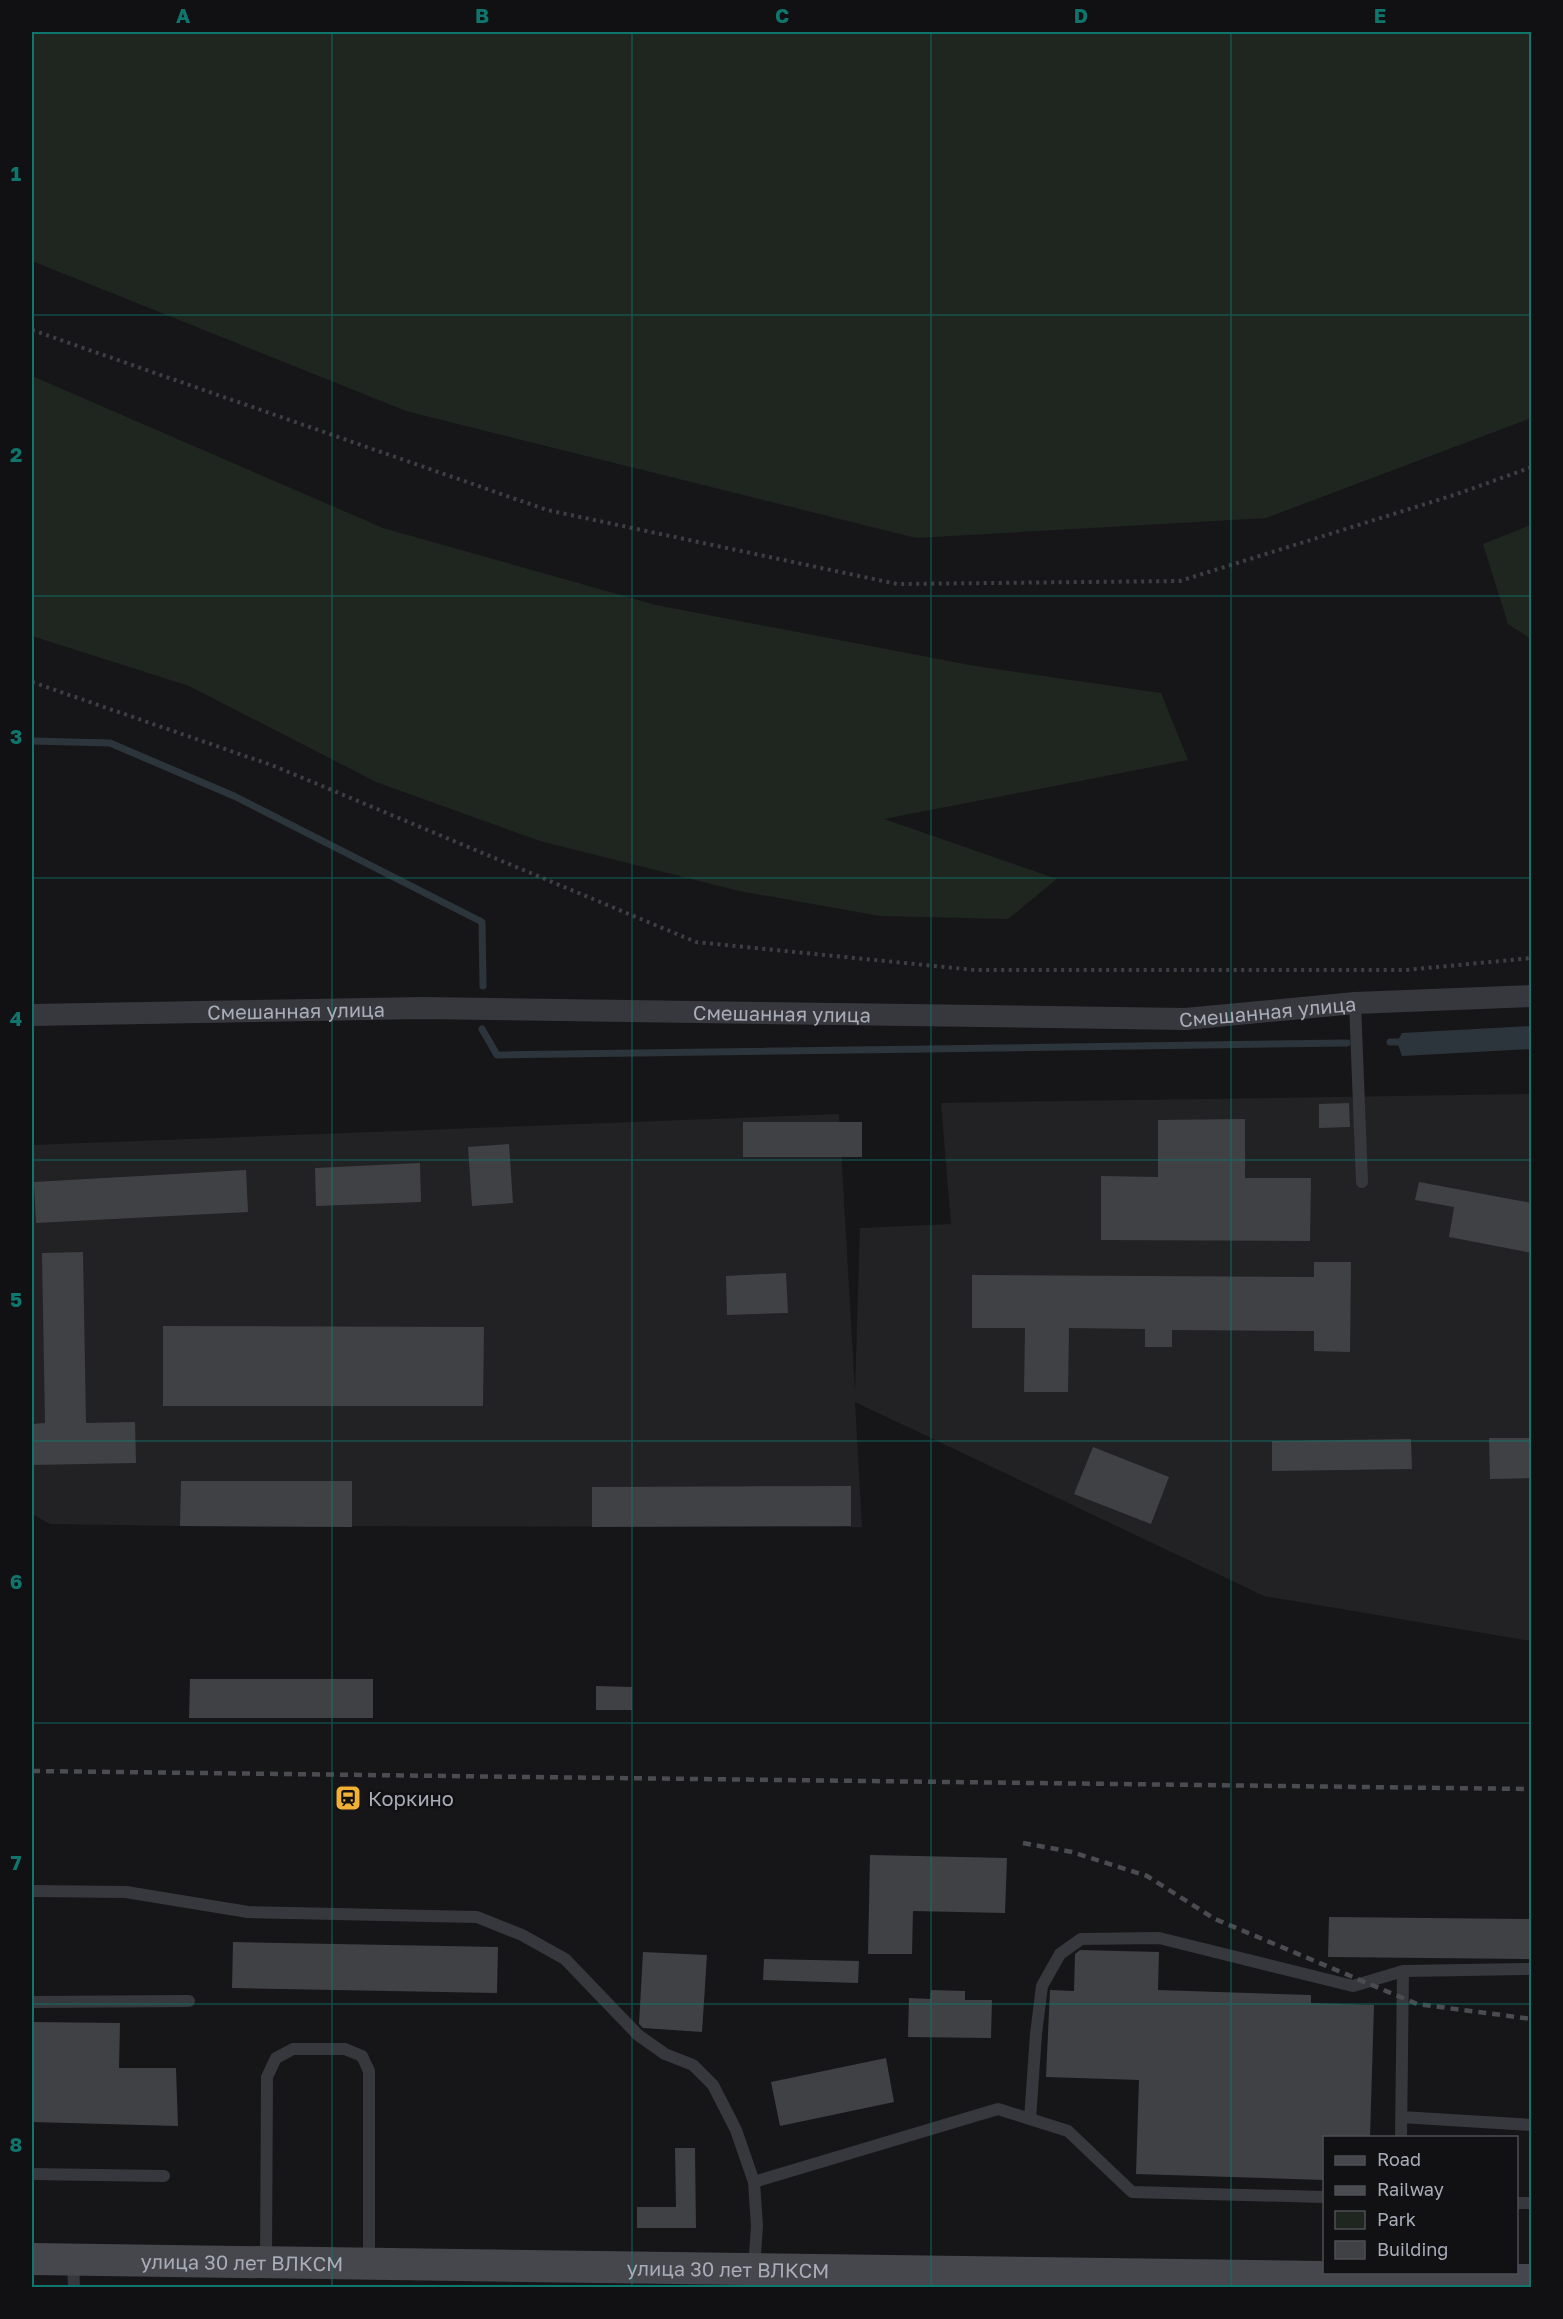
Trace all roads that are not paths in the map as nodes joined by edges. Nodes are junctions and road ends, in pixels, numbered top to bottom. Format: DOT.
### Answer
graph roads {
  1 [pos="1532,996"];
  2 [pos="1355,1003"];
  3 [pos="32,1015"];
  4 [pos="1362,1182"];
  5 [pos="32,1891"];
  6 [pos="1532,1969"];
  7 [pos="1403,1971"];
  8 [pos="189,2001"];
  9 [pos="32,2002"];
  10 [pos="1401,2117"];
  11 [pos="1030,2119"];
  12 [pos="1532,2125"];
  13 [pos="1401,2136"];
  14 [pos="32,2174"];
  15 [pos="164,2176"];
  16 [pos="754,2182"];
  17 [pos="1323,2197"];
  18 [pos="32,2259"];
  19 [pos="74,2273"];
  20 [pos="266,2276"];
  21 [pos="369,2276"];
  22 [pos="773,2276"];
  23 [pos="1532,2280"];
  24 [pos="1473,2283"];
  1 -- 2 [label="street, Смешанная улица"];
  2 -- 3 [label="street, Смешанная улица"];
  2 -- 4 [label="lane"];
  5 -- 16 [label="lane"];
  6 -- 7 [label="lane"];
  7 -- 10 [label="lane"];
  7 -- 11 [label="lane"];
  8 -- 9 [label="lane"];
  10 -- 12 [label="lane"];
  10 -- 13 [label="lane"];
  11 -- 16 [label="lane"];
  11 -- 17 [label="lane"];
  14 -- 15 [label="lane"];
  16 -- 22 [label="lane"];
  18 -- 19 [label="main road, улица 30 лет ВЛКСМ"];
  19 -- 20 [label="main road, улица 30 лет ВЛКСМ"];
  20 -- 21 [label="main road, улица 30 лет ВЛКСМ"];
  20 -- 21 [label="lane"];
  21 -- 22 [label="main road, улица 30 лет ВЛКСМ"];
  22 -- 24 [label="main road, улица 30 лет ВЛКСМ"];
  23 -- 24 [label="main road, улица 30 лет ВЛКСМ"];
}
